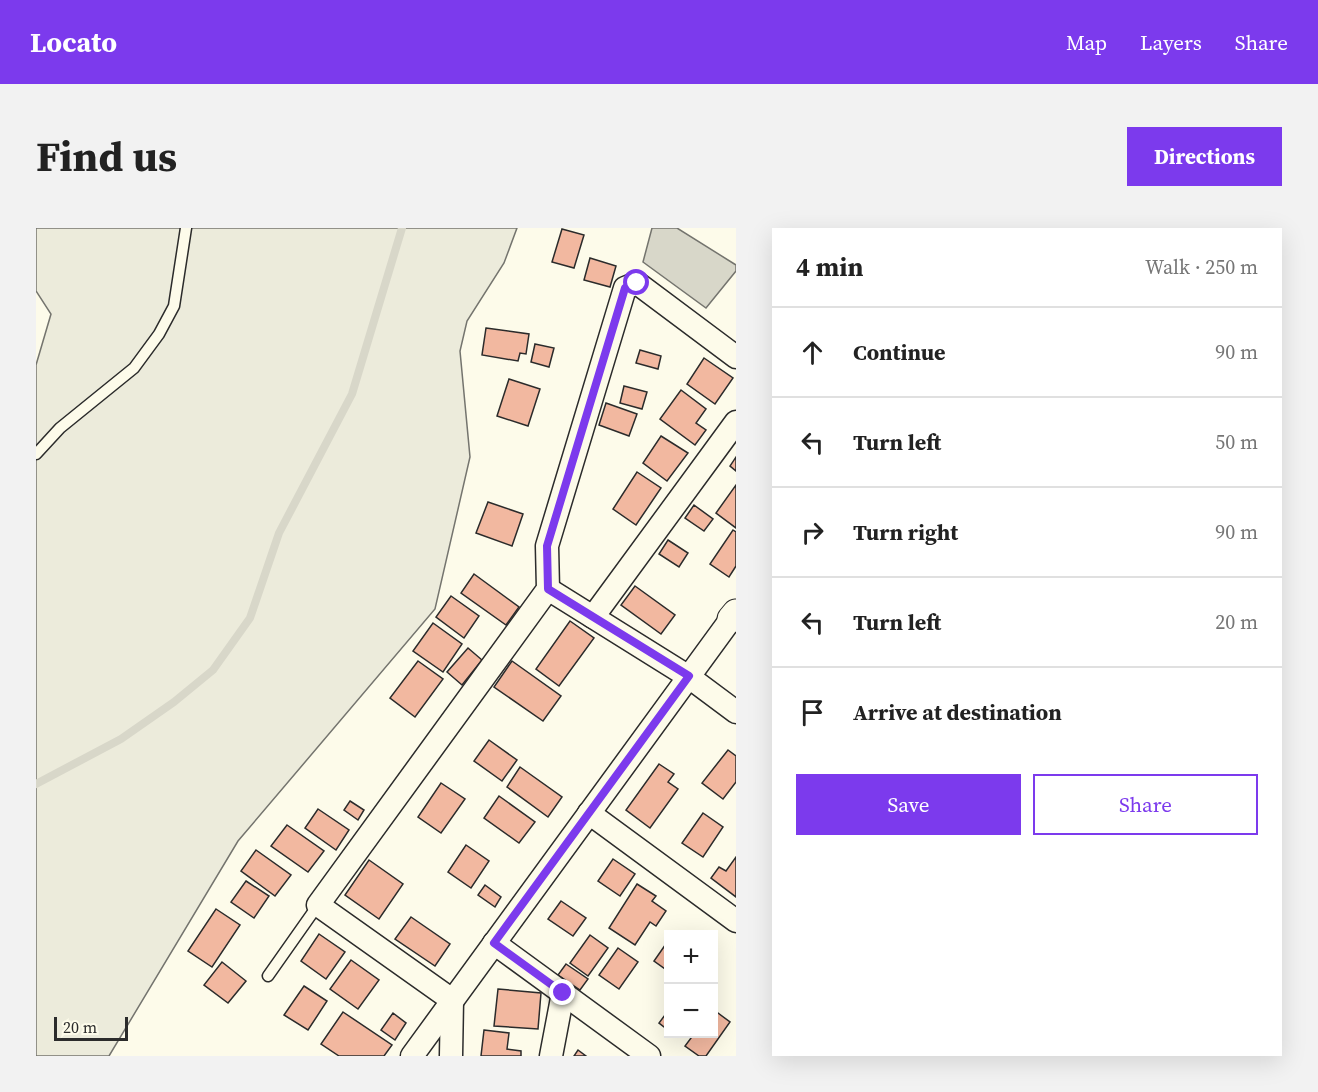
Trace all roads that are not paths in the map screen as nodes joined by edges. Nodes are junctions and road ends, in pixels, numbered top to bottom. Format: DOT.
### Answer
graph roads {
  1 [pos="186,228"];
  2 [pos="736,357"];
  3 [pos="736,422"];
  4 [pos="36,454"];
  5 [pos="548,589"];
  6 [pos="734,616"];
  7 [pos="593,617"];
  8 [pos="689,676"];
  9 [pos="733,702"];
  10 [pos="589,813"];
  11 [pos="318,905"];
  12 [pos="736,921"];
  13 [pos="494,943"];
  14 [pos="268,976"];
  15 [pos="563,993"];
  16 [pos="452,1000"];
  17 [pos="412,1056"];
  18 [pos="451,1056"];
  19 [pos="551,1056"];
  20 [pos="649,1056"];
  1 -- 4 [label="lane"];
  2 -- 5 [label="street"];
  3 -- 7 [label="street"];
  5 -- 7 [label="street"];
  5 -- 11 [label="street"];
  6 -- 8 [label="street"];
  7 -- 8 [label="street"];
  8 -- 9 [label="street"];
  8 -- 10 [label="street"];
  10 -- 12 [label="street"];
  10 -- 13 [label="street"];
  11 -- 14 [label="lane"];
  11 -- 16 [label="street"];
  13 -- 15 [label="street"];
  13 -- 16 [label="street"];
  15 -- 19 [label="street"];
  15 -- 20 [label="street"];
  16 -- 17 [label="street"];
  16 -- 18 [label="street"];
}
